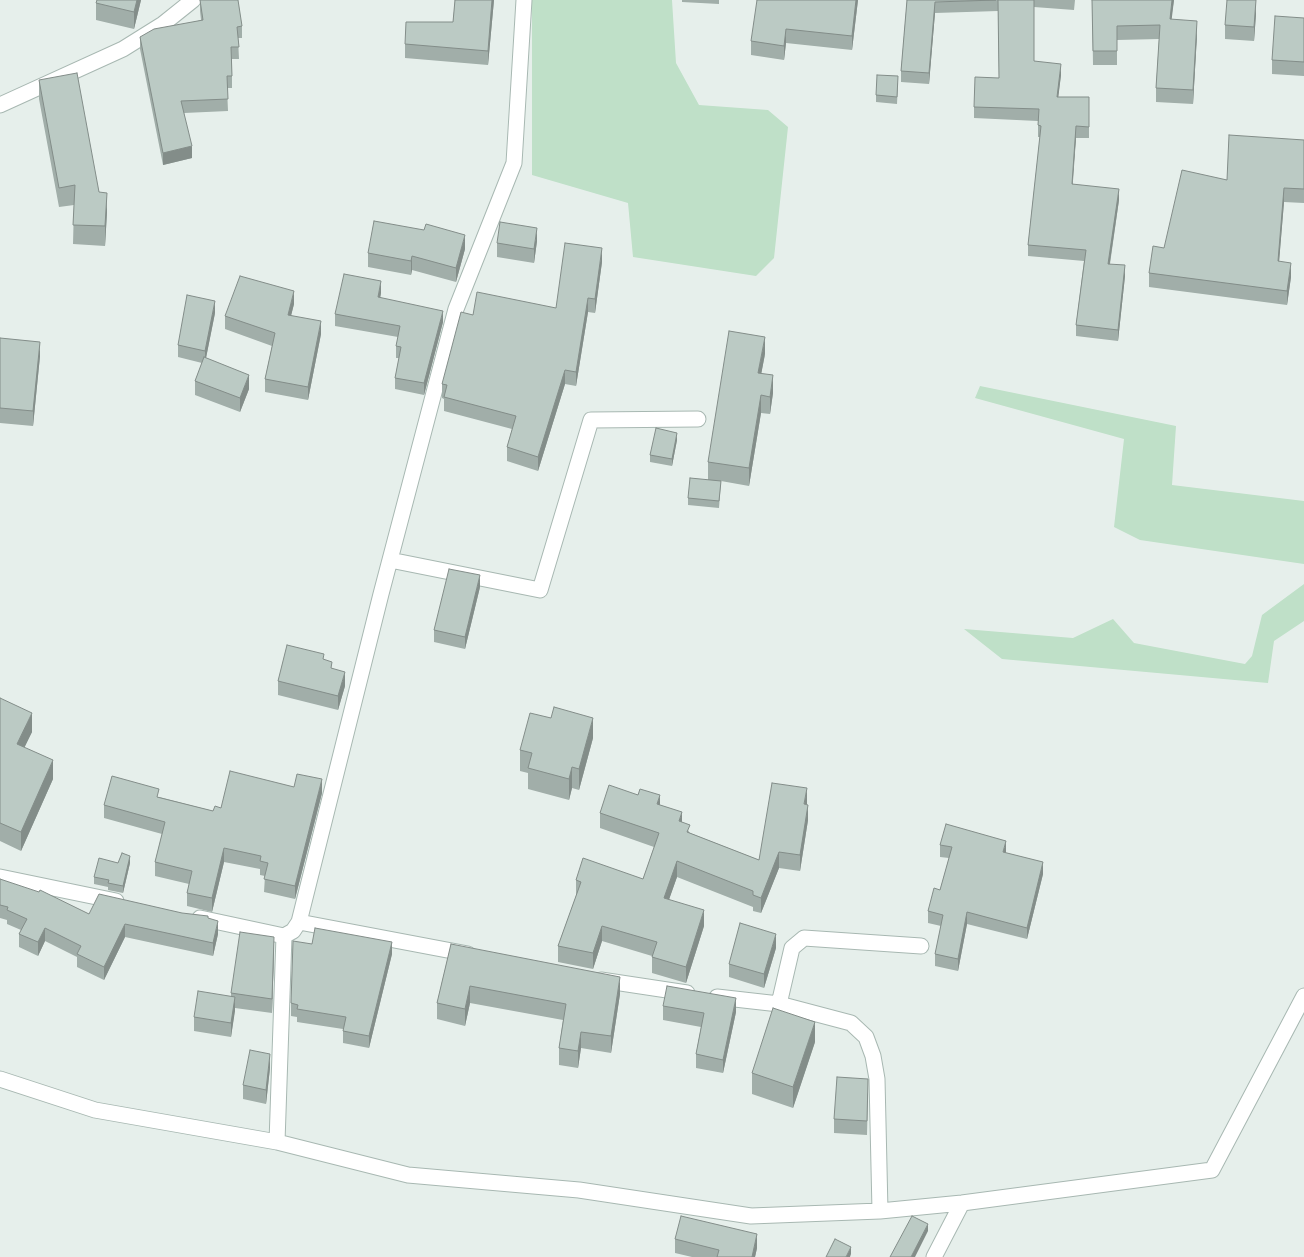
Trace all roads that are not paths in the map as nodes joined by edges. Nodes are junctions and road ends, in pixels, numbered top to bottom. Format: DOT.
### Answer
graph roads {
  1 [pos="193,0"];
  2 [pos="524,0"];
  3 [pos="0,105"];
  4 [pos="698,419"];
  5 [pos="390,560"];
  6 [pos="0,877"];
  7 [pos="135,905"];
  8 [pos="184,915"];
  9 [pos="300,922"];
  10 [pos="284,936"];
  11 [pos="921,946"];
  12 [pos="486,958"];
  13 [pos="584,977"];
  14 [pos="1304,996"];
  15 [pos="779,1004"];
  16 [pos="0,1079"];
  17 [pos="277,1142"];
  18 [pos="962,1203"];
  19 [pos="880,1212"];
  20 [pos="934,1257"];
  1 -- 3 [label="street"];
  2 -- 5 [label="street"];
  4 -- 5 [label="street"];
  5 -- 9 [label="street"];
  6 -- 7 [label="street"];
  8 -- 10 [label="street"];
  9 -- 10 [label="street"];
  9 -- 12 [label="street"];
  10 -- 17 [label="street"];
  11 -- 15 [label="street"];
  13 -- 15 [label="street"];
  14 -- 18 [label="street"];
  15 -- 19 [label="street"];
  16 -- 17 [label="street"];
  17 -- 19 [label="street"];
  18 -- 19 [label="street"];
  18 -- 20 [label="street"];
}
